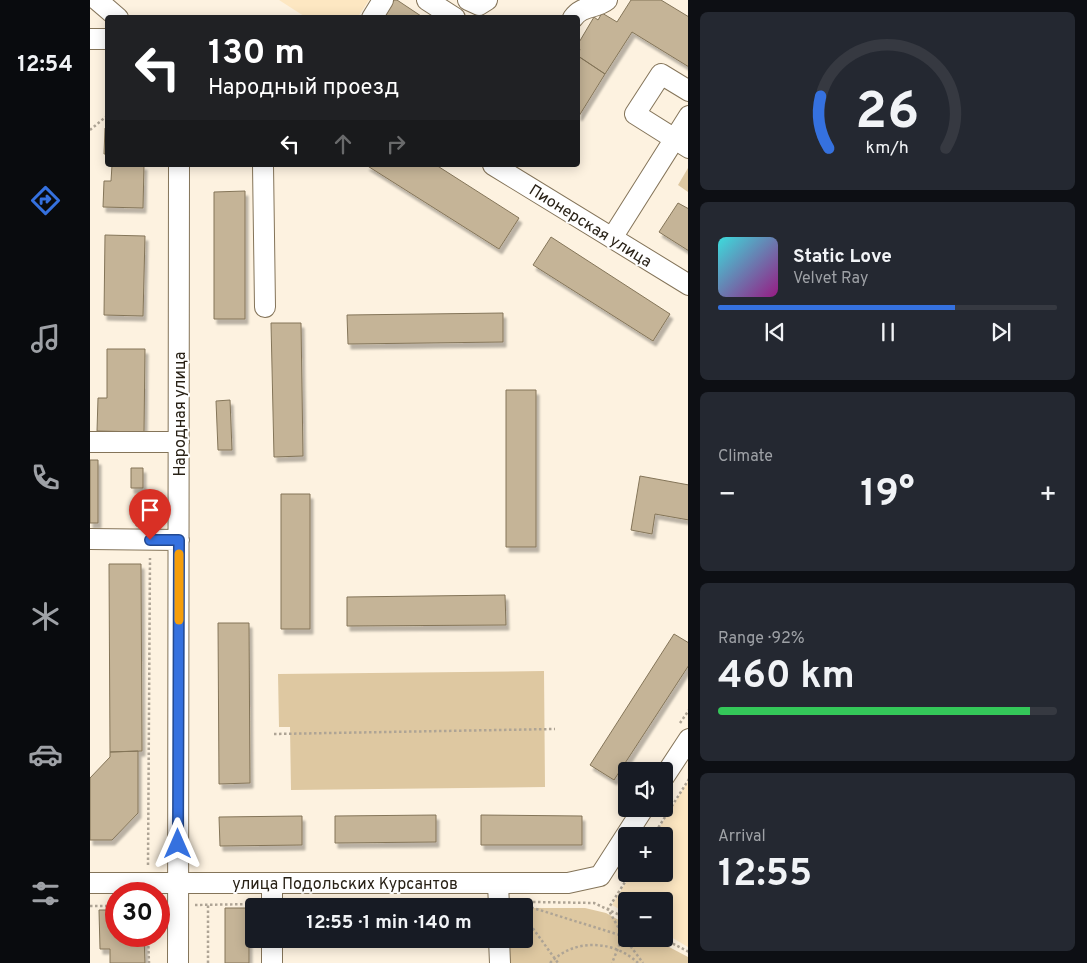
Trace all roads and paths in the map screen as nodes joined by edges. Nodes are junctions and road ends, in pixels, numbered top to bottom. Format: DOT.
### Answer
graph roads {
  1 [pos="97,0"];
  2 [pos="383,0"];
  3 [pos="428,0"];
  4 [pos="468,0"];
  5 [pos="486,0"];
  6 [pos="607,0"];
  7 [pos="114,15"];
  8 [pos="374,15"];
  9 [pos="450,15"];
  10 [pos="576,15"];
  11 [pos="90,40"];
  12 [pos="105,40"];
  13 [pos="688,91"];
  14 [pos="688,116"];
  15 [pos="105,117"];
  16 [pos="90,130"];
  17 [pos="681,143"];
  18 [pos="179,167"];
  19 [pos="263,167"];
  20 [pos="496,167"];
  21 [pos="612,238"];
  22 [pos="688,285"];
  23 [pos="265,307"];
  24 [pos="90,442"];
  25 [pos="179,442"];
  26 [pos="90,539"];
  27 [pos="150,540"];
  28 [pos="179,540"];
  29 [pos="555,729"];
  30 [pos="274,734"];
  31 [pos="688,738"];
  32 [pos="673,762"];
  33 [pos="688,779"];
  34 [pos="638,817"];
  35 [pos="659,827"];
  36 [pos="148,882"];
  37 [pos="170,882"];
  38 [pos="178,882"];
  39 [pos="272,882"];
  40 [pos="625,882"];
  41 [pos="90,883"];
  42 [pos="105,883"];
  43 [pos="498,897"];
  44 [pos="272,898"];
  45 [pos="470,898"];
  46 [pos="178,905"];
  47 [pos="208,905"];
  48 [pos="245,905"];
  49 [pos="90,906"];
  50 [pos="105,906"];
  51 [pos="608,908"];
  52 [pos="618,914"];
  53 [pos="618,927"];
  54 [pos="533,928"];
  55 [pos="618,934"];
  56 [pos="673,944"];
  57 [pos="148,947"];
  58 [pos="619,947"];
  59 [pos="631,947"];
  60 [pos="272,948"];
  61 [pos="499,948"];
  62 [pos="618,950"];
  63 [pos="688,952"];
  64 [pos="555,958"];
  65 [pos="148,963"];
  66 [pos="178,963"];
  67 [pos="208,963"];
  68 [pos="272,963"];
  69 [pos="500,963"];
  70 [pos="550,963"];
  71 [pos="558,963"];
  72 [pos="612,963"];
  73 [pos="638,963"];
  74 [pos="643,963"];
  1 -- 7 [label="street"];
  2 -- 8 [label="street"];
  3 -- 9 [label="street"];
  4 -- 5 [label="street"];
  6 -- 10 [label="street"];
  11 -- 12 [label="street"];
  13 -- 17 [label="street"];
  14 -- 17 [label="street"];
  15 -- 16 [label="path"];
  17 -- 21 [label="street"];
  18 -- 25 [label="street, Народная улица"];
  19 -- 23 [label="street"];
  20 -- 21 [label="street, Пионерская улица"];
  21 -- 22 [label="street, Пионерская улица"];
  24 -- 25 [label="street"];
  25 -- 28 [label="street, Народная улица"];
  26 -- 27 [label="street"];
  27 -- 28 [label="street"];
  27 -- 36 [label="path"];
  28 -- 38 [label="street, Народная улица"];
  29 -- 30 [label="path"];
  31 -- 32 [label="street"];
  33 -- 35 [label="path"];
  34 -- 43 [label="street, улица Подольских Курсантов"];
  37 -- 38 [label="street, улица Подольских Курсантов"];
  38 -- 39 [label="street, улица Подольских Курсантов"];
  38 -- 46 [label="street, Народная улица"];
  39 -- 43 [label="street, улица Подольских Курсантов"];
  39 -- 44 [label="street"];
  40 -- 51 [label="path"];
  41 -- 42 [label="street, улица Подольских Курсантов"];
  43 -- 45 [label="path"];
  46 -- 47 [label="path"];
  46 -- 66 [label="street, Народная улица"];
  47 -- 48 [label="path"];
  47 -- 67 [label="path"];
  49 -- 50 [label="path"];
  51 -- 52 [label="path"];
  51 -- 53 [label="path"];
  51 -- 55 [label="path"];
  54 -- 64 [label="path"];
  56 -- 63 [label="path"];
  57 -- 65 [label="path"];
  58 -- 62 [label="path"];
  59 -- 74 [label="path"];
  60 -- 68 [label="street"];
  61 -- 69 [label="street"];
  62 -- 64 [label="path"];
  62 -- 72 [label="path"];
  62 -- 73 [label="path"];
  64 -- 70 [label="path"];
  64 -- 71 [label="path"];
}
